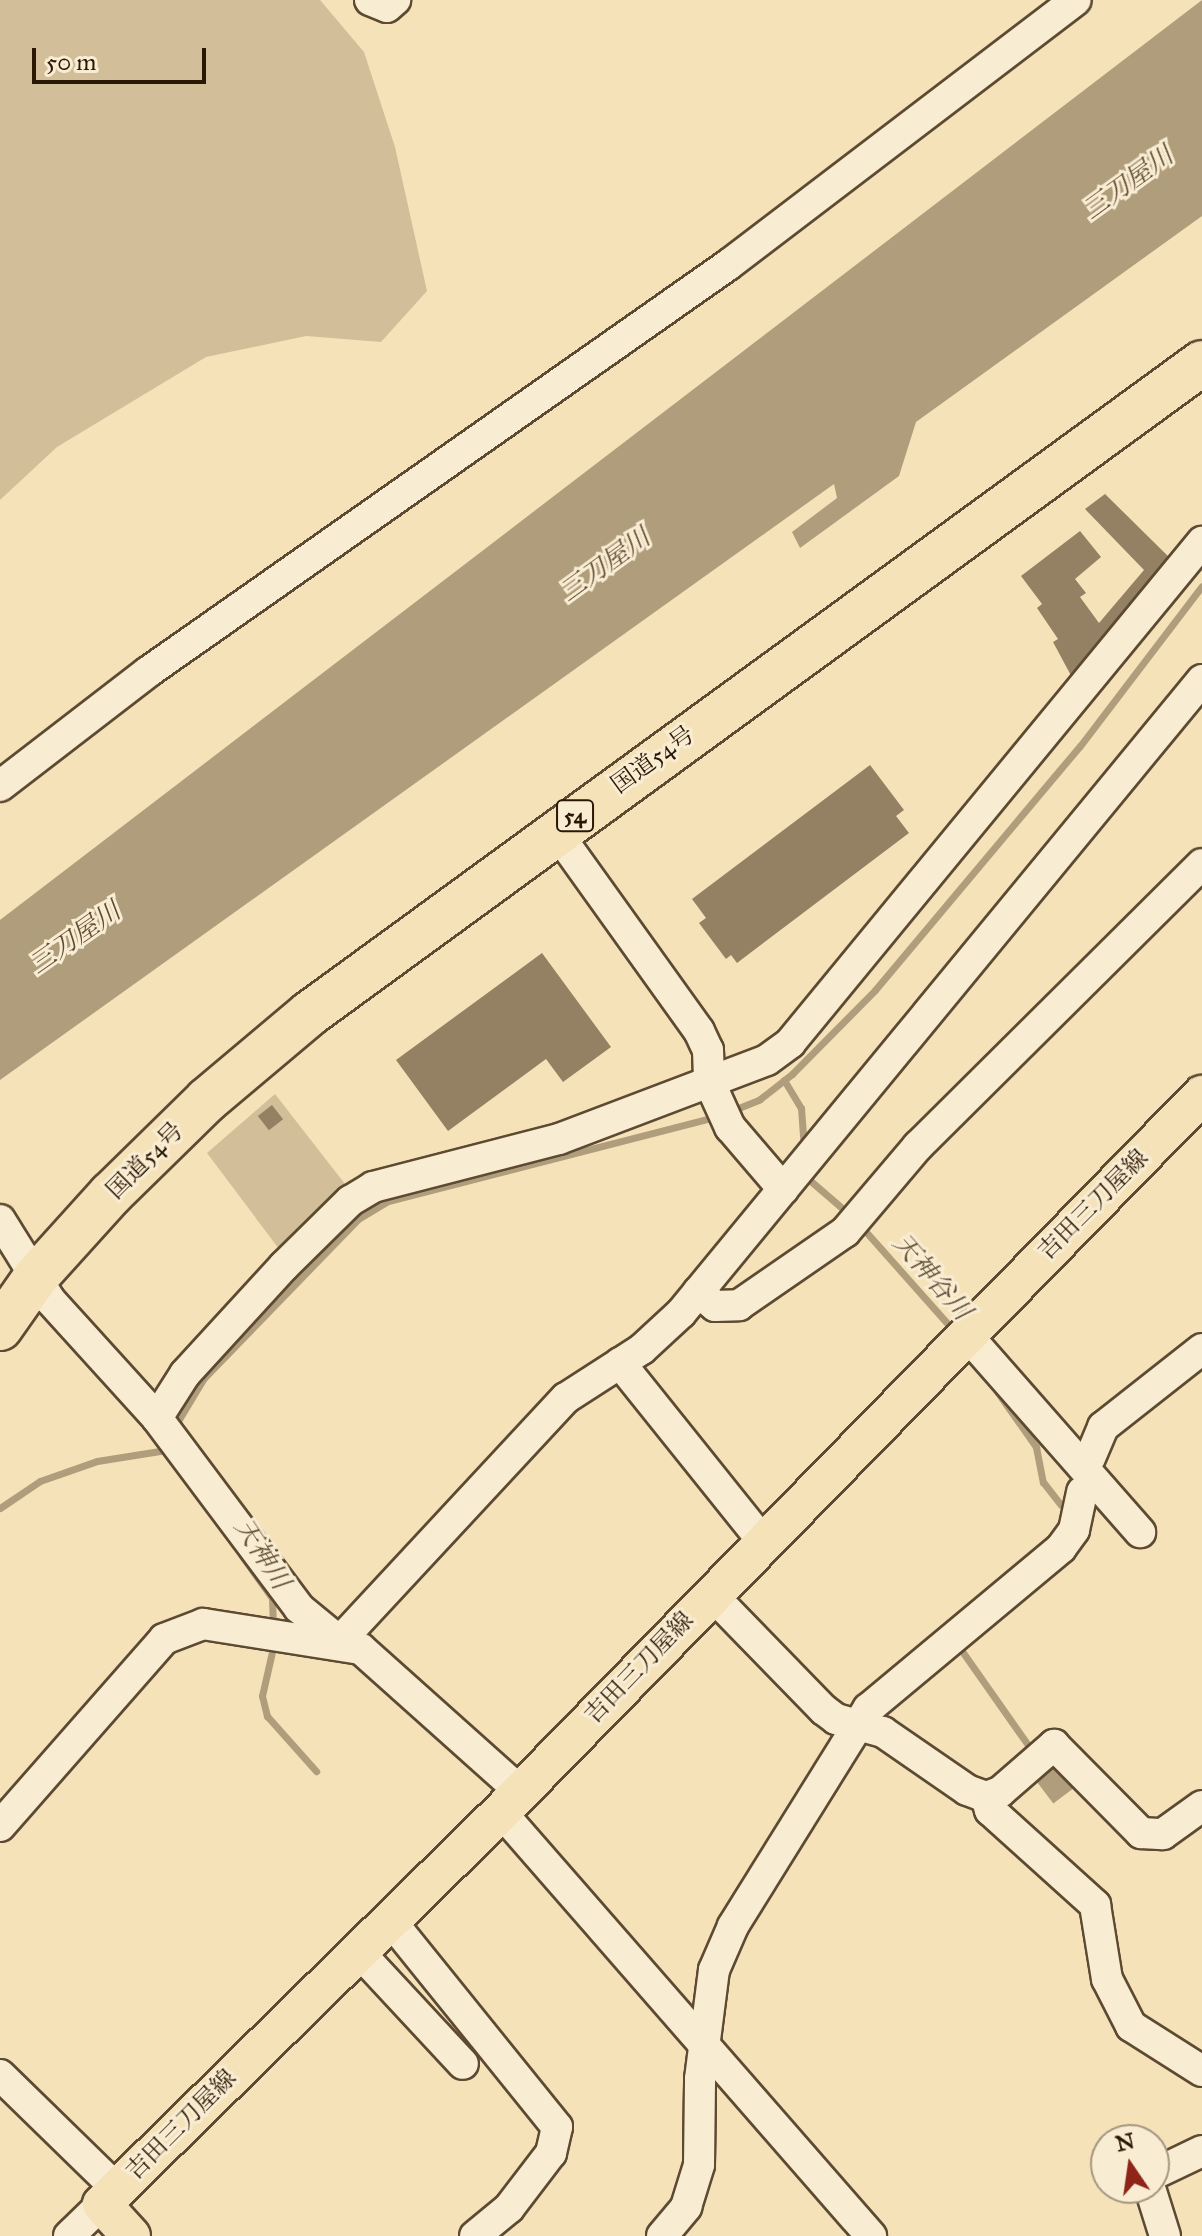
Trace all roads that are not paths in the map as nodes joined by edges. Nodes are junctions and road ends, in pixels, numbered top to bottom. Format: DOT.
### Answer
graph roads {
  1 [pos="370,0"];
  2 [pos="395,0"];
  3 [pos="1076,0"];
  4 [pos="1202,363"];
  5 [pos="1202,542"];
  6 [pos="1202,680"];
  7 [pos="0,786"];
  8 [pos="555,830"];
  9 [pos="1202,864"];
  10 [pos="709,1081"];
  11 [pos="1202,1095"];
  12 [pos="783,1189"];
  13 [pos="2,1226"];
  14 [pos="35,1278"];
  15 [pos="698,1292"];
  16 [pos="0,1328"];
  17 [pos="966,1334"];
  18 [pos="1202,1349"];
  19 [pos="620,1363"];
  20 [pos="157,1418"];
  21 [pos="1090,1458"];
  22 [pos="1082,1492"];
  23 [pos="1140,1532"];
  24 [pos="762,1540"];
  25 [pos="711,1594"];
  26 [pos="339,1642"];
  27 [pos="858,1724"];
  28 [pos="986,1797"];
  29 [pos="510,1801"];
  30 [pos="1202,1806"];
  31 [pos="0,1826"];
  32 [pos="390,1920"];
  33 [pos="358,1951"];
  34 [pos="705,2047"];
  35 [pos="463,2064"];
  36 [pos="1202,2071"];
  37 [pos="0,2075"];
  38 [pos="1202,2151"];
  39 [pos="1170,2166"];
  40 [pos="109,2196"];
  41 [pos="1155,2204"];
  42 [pos="69,2236"];
  43 [pos="131,2236"];
  44 [pos="475,2236"];
  45 [pos="662,2236"];
  46 [pos="871,2236"];
  47 [pos="1165,2236"];
  1 -- 2 [label="street"];
  3 -- 7 [label="street"];
  4 -- 8 [label="highway, 国道54号 / 54"];
  5 -- 10 [label="street"];
  6 -- 12 [label="street"];
  8 -- 10 [label="street"];
  8 -- 14 [label="highway, 国道54号 / 54"];
  9 -- 15 [label="street"];
  10 -- 12 [label="street"];
  10 -- 20 [label="street"];
  11 -- 17 [label="main road, 吉田三刀屋線"];
  12 -- 15 [label="street"];
  13 -- 14 [label="street"];
  14 -- 16 [label="highway, 国道54号 / 54"];
  14 -- 20 [label="street"];
  15 -- 19 [label="street"];
  17 -- 23 [label="street"];
  17 -- 24 [label="main road, 吉田三刀屋線"];
  18 -- 21 [label="street"];
  19 -- 24 [label="street"];
  19 -- 26 [label="street"];
  20 -- 26 [label="street"];
  22 -- 27 [label="street"];
  24 -- 25 [label="main road, 吉田三刀屋線"];
  25 -- 27 [label="street"];
  25 -- 29 [label="main road, 吉田三刀屋線"];
  26 -- 29 [label="street"];
  26 -- 31 [label="street"];
  27 -- 28 [label="street"];
  27 -- 34 [label="street"];
  28 -- 30 [label="street"];
  28 -- 36 [label="street"];
  29 -- 32 [label="main road, 吉田三刀屋線"];
  29 -- 34 [label="street"];
  32 -- 33 [label="main road, 吉田三刀屋線"];
  32 -- 44 [label="street"];
  33 -- 35 [label="street"];
  33 -- 40 [label="main road, 吉田三刀屋線"];
  34 -- 45 [label="street"];
  34 -- 46 [label="street"];
  37 -- 40 [label="street"];
  38 -- 39 [label="street"];
  40 -- 42 [label="street"];
  40 -- 43 [label="main road"];
  41 -- 47 [label="street"];
}
